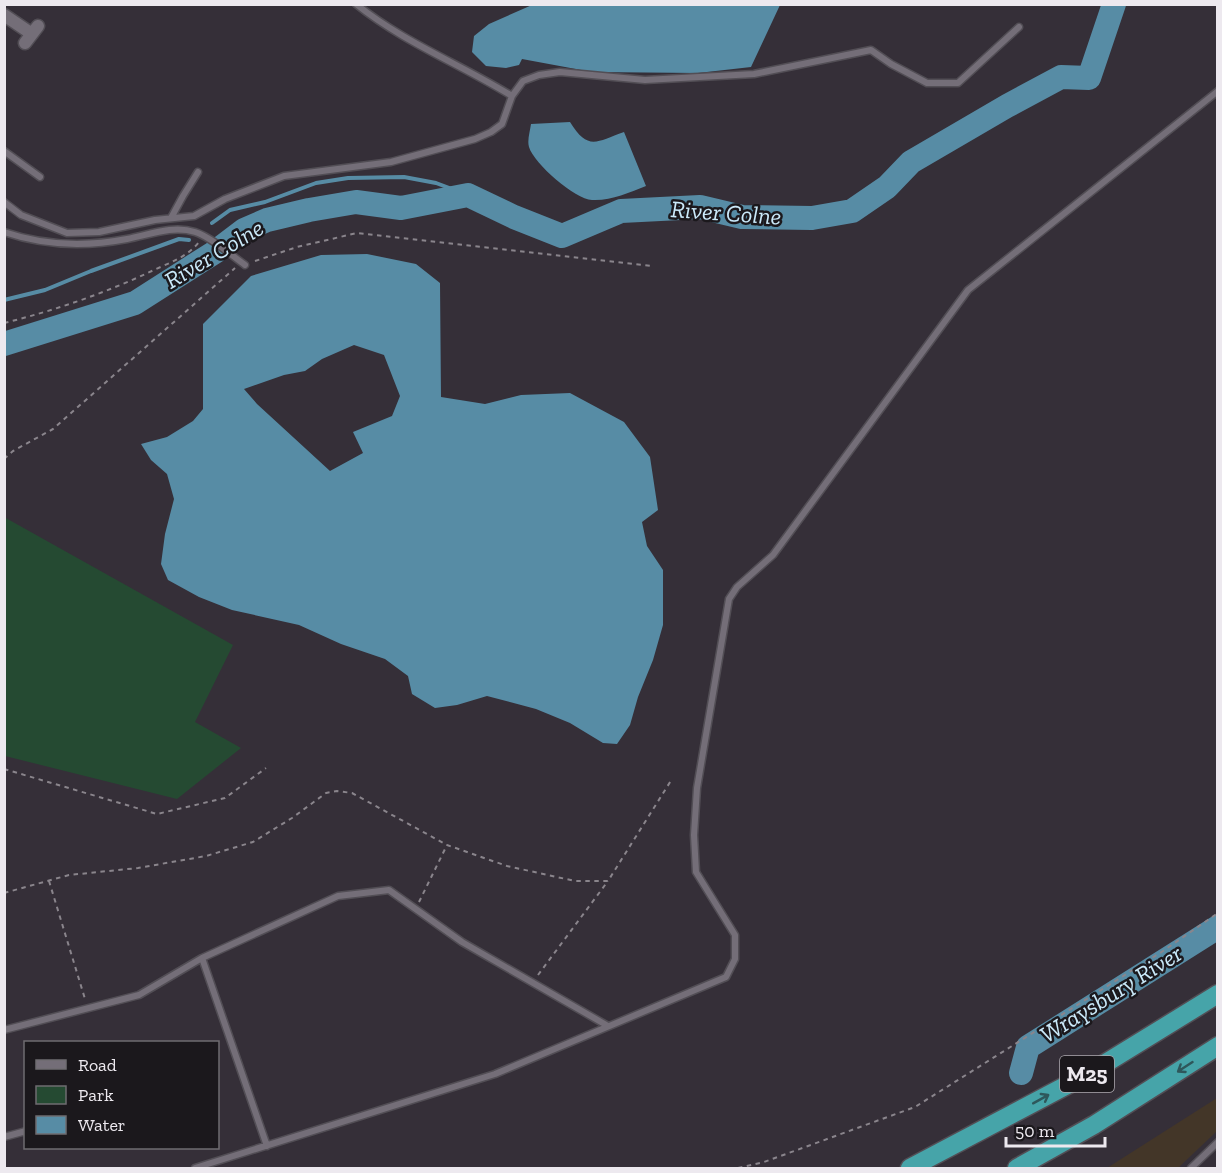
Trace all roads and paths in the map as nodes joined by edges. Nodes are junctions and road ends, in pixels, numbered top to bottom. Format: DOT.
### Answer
graph roads {
  1 [pos="356,4"];
  2 [pos="4,15"];
  3 [pos="1019,27"];
  4 [pos="31,34"];
  5 [pos="1218,91"];
  6 [pos="512,96"];
  7 [pos="4,151"];
  8 [pos="198,172"];
  9 [pos="40,177"];
  10 [pos="4,202"];
  11 [pos="171,218"];
  12 [pos="4,232"];
  13 [pos="203,235"];
  14 [pos="245,265"];
  15 [pos="652,266"];
  16 [pos="4,323"];
  17 [pos="4,459"];
  18 [pos="4,768"];
  19 [pos="266,768"];
  20 [pos="672,779"];
  21 [pos="447,845"];
  22 [pos="49,881"];
  23 [pos="608,881"];
  24 [pos="4,893"];
  25 [pos="416,909"];
  26 [pos="1218,913"];
  27 [pos="202,958"];
  28 [pos="532,983"];
  29 [pos="1218,994"];
  30 [pos="88,1008"];
  31 [pos="608,1026"];
  32 [pos="4,1030"];
  33 [pos="1218,1046"];
  34 [pos="24,1132"];
  35 [pos="4,1137"];
  36 [pos="1218,1142"];
  37 [pos="267,1146"];
  38 [pos="195,1168"];
  39 [pos="738,1168"];
  40 [pos="910,1168"];
  41 [pos="1017,1168"];
  42 [pos="1191,1168"];
  1 -- 6 [label="lane"];
  2 -- 4 [label="street"];
  3 -- 6 [label="lane"];
  5 -- 31 [label="lane"];
  6 -- 11 [label="lane"];
  7 -- 9 [label="lane"];
  8 -- 11 [label="lane"];
  10 -- 11 [label="lane"];
  12 -- 13 [label="lane"];
  13 -- 14 [label="lane"];
  13 -- 16 [label="path"];
  14 -- 15 [label="path"];
  14 -- 17 [label="path"];
  18 -- 19 [label="path"];
  20 -- 23 [label="path"];
  21 -- 22 [label="path"];
  21 -- 23 [label="path"];
  21 -- 25 [label="path"];
  22 -- 24 [label="path"];
  22 -- 30 [label="path"];
  23 -- 28 [label="path"];
  25 -- 27 [label="lane"];
  25 -- 28 [label="lane"];
  26 -- 39 [label="path"];
  27 -- 30 [label="lane"];
  27 -- 37 [label="lane"];
  28 -- 31 [label="lane"];
  40 -- 29 [label="highway, M25, one-way"];
  30 -- 32 [label="lane"];
  31 -- 37 [label="lane"];
  33 -- 41 [label="highway, M25, one-way"];
  34 -- 35 [label="lane"];
  36 -- 42 [label="lane"];
  37 -- 38 [label="lane"];
}
